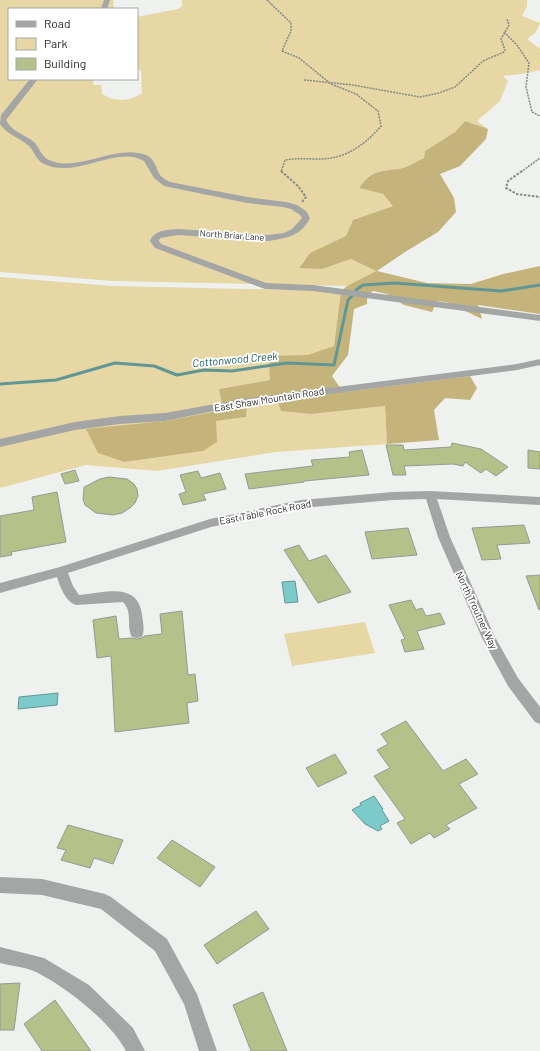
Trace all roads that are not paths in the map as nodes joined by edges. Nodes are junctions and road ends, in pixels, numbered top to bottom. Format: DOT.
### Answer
graph roads {
  1 [pos="33,80"];
  2 [pos="540,318"];
  3 [pos="540,362"];
  4 [pos="0,443"];
  5 [pos="430,495"];
  6 [pos="540,501"];
  7 [pos="61,571"];
  8 [pos="0,588"];
  9 [pos="137,632"];
  10 [pos="540,718"];
  11 [pos="0,885"];
  12 [pos="0,955"];
  13 [pos="136,1051"];
  14 [pos="208,1051"];
  1 -- 2 [label="street, North Briar Lane"];
  3 -- 4 [label="street, East Shaw Mountain Road"];
  5 -- 6 [label="street, East Table Rock Road"];
  5 -- 7 [label="street, East Table Rock Road"];
  5 -- 10 [label="street, North Troutner Way"];
  7 -- 8 [label="street, East Table Rock Road"];
  7 -- 9 [label="street"];
  11 -- 14 [label="street"];
  12 -- 13 [label="street"];
}
